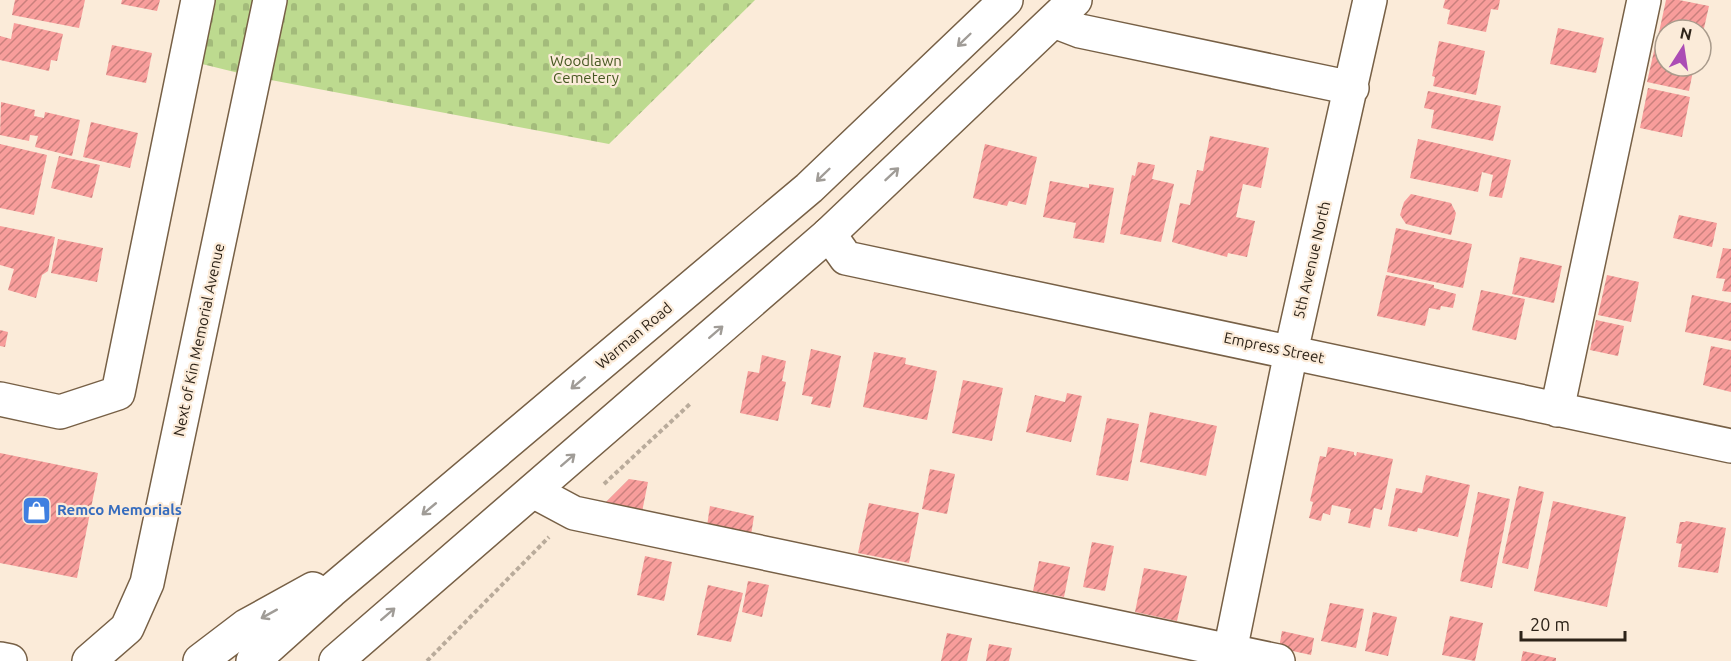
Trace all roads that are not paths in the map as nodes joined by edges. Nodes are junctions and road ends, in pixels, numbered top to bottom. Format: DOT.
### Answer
graph roads {
  1 [pos="198,0"];
  2 [pos="270,0"];
  3 [pos="1006,0"];
  4 [pos="1370,0"];
  5 [pos="1644,0"];
  6 [pos="1064,11"];
  7 [pos="1352,88"];
  8 [pos="829,234"];
  9 [pos="1291,352"];
  10 [pos="0,399"];
  11 [pos="1557,410"];
  12 [pos="1731,446"];
  13 [pos="533,491"];
  14 [pos="375,554"];
  15 [pos="1229,656"];
  16 [pos="340,658"];
  17 [pos="0,659"];
  18 [pos="10,661"];
  19 [pos="89,661"];
  20 [pos="200,661"];
  21 [pos="253,661"];
  22 [pos="1278,661"];
  1 -- 10 [label="main road"];
  2 -- 19 [label="main road, Next of Kin Memorial Avenue"];
  3 -- 14 [label="main road, Warman Road, one-way"];
  4 -- 7 [label="main road, 5th Avenue North"];
  5 -- 11 [label="main road"];
  6 -- 7 [label="main road"];
  8 -- 6 [label="main road, one-way"];
  7 -- 9 [label="main road, 5th Avenue North"];
  8 -- 9 [label="main road, Empress Street"];
  13 -- 8 [label="main road, one-way"];
  9 -- 11 [label="main road, Empress Street"];
  9 -- 15 [label="main road, 5th Avenue North"];
  11 -- 12 [label="main road, Empress Street"];
  13 -- 15 [label="main road"];
  16 -- 13 [label="main road, one-way"];
  14 -- 20 [label="main road, one-way"];
  14 -- 21 [label="main road, Warman Road"];
  15 -- 22 [label="main road"];
  17 -- 18 [label="main road"];
}
